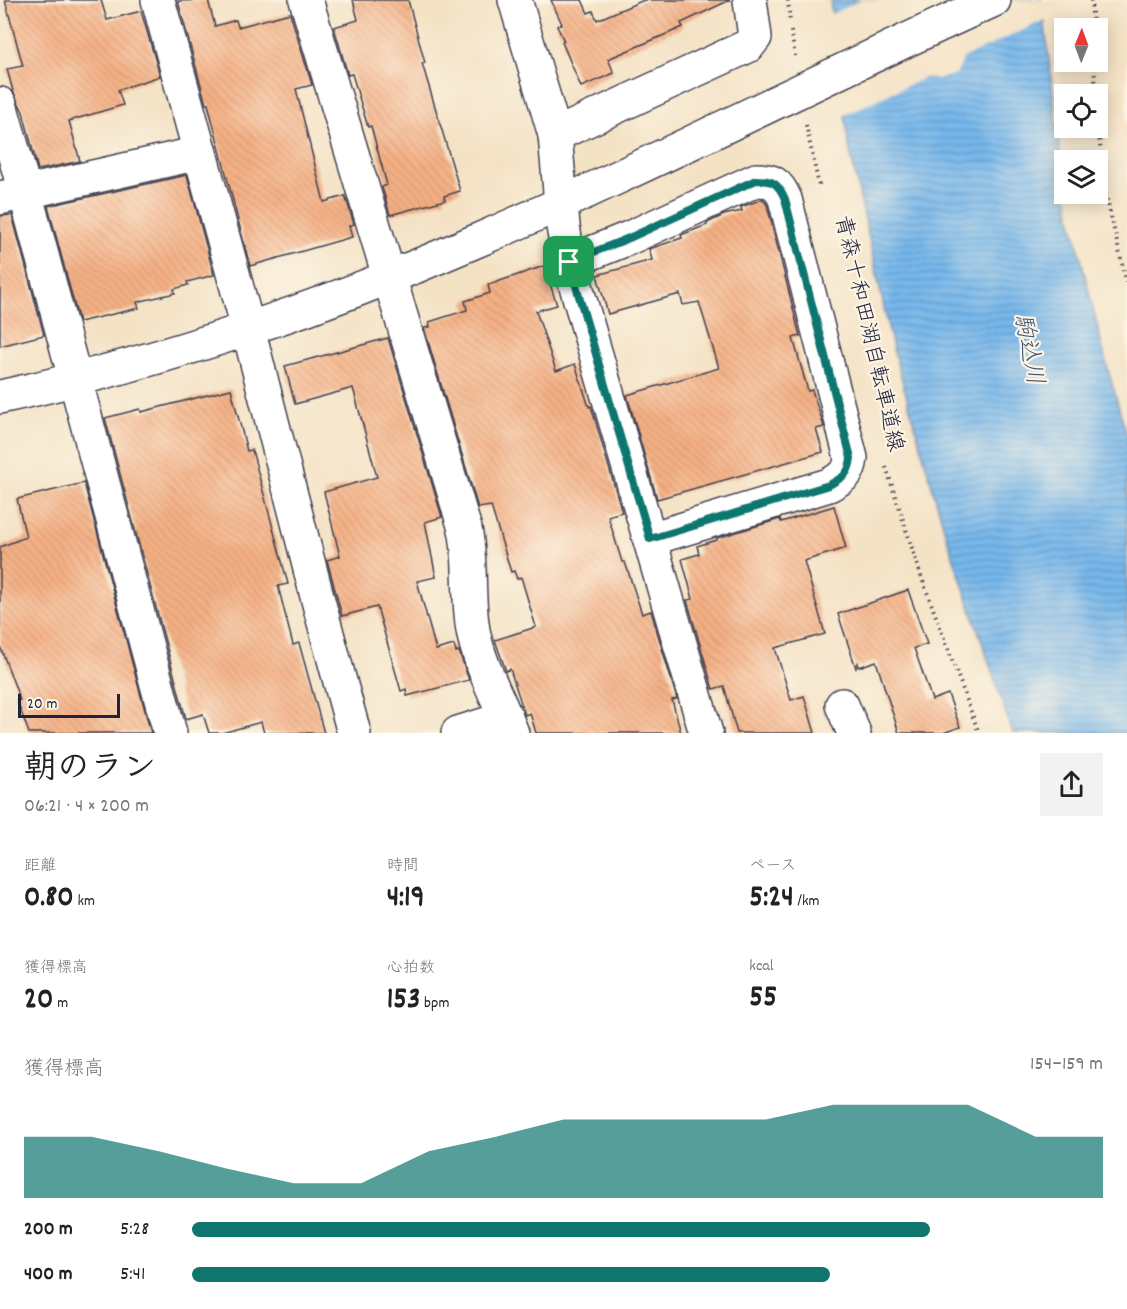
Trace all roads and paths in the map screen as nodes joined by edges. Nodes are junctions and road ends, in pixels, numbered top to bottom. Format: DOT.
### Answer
graph roads {
  1 [pos="158,0"];
  2 [pos="306,0"];
  3 [pos="515,0"];
  4 [pos="750,0"];
  5 [pos="788,0"];
  6 [pos="994,0"];
  7 [pos="1091,0"];
  8 [pos="1092,18"];
  9 [pos="806,87"];
  10 [pos="0,104"];
  11 [pos="555,135"];
  12 [pos="1099,138"];
  13 [pos="200,153"];
  14 [pos="13,195"];
  15 [pos="821,195"];
  16 [pos="561,204"];
  17 [pos="569,262"];
  18 [pos="391,276"];
  19 [pos="1127,285"];
  20 [pos="248,328"];
  21 [pos="76,381"];
  22 [pos="0,397"];
  23 [pos="885,465"];
  24 [pos="650,539"];
  25 [pos="509,726"];
  26 [pos="170,733"];
  27 [pos="354,733"];
  28 [pos="458,733"];
  29 [pos="706,733"];
  30 [pos="979,733"];
  1 -- 13 [label="street"];
  2 -- 18 [label="street"];
  3 -- 11 [label="street"];
  4 -- 11 [label="street"];
  5 -- 9 [label="path, 青森十和田湖自転車道線"];
  6 -- 9 [label="street"];
  7 -- 8 [label="path"];
  9 -- 15 [label="path, 青森十和田湖自転車道線"];
  9 -- 16 [label="street"];
  10 -- 14 [label="street"];
  11 -- 16 [label="street"];
  12 -- 19 [label="path"];
  13 -- 14 [label="street"];
  13 -- 20 [label="street"];
  14 -- 21 [label="street"];
  16 -- 17 [label="street"];
  16 -- 18 [label="street"];
  17 -- 24 [label="street"];
  17 -- 24 [label="street"];
  18 -- 20 [label="street"];
  18 -- 25 [label="street"];
  20 -- 21 [label="street"];
  20 -- 27 [label="street"];
  21 -- 22 [label="street"];
  21 -- 26 [label="street"];
  23 -- 30 [label="path, 青森十和田湖自転車道線"];
  24 -- 29 [label="street"];
  25 -- 28 [label="street"];
}
